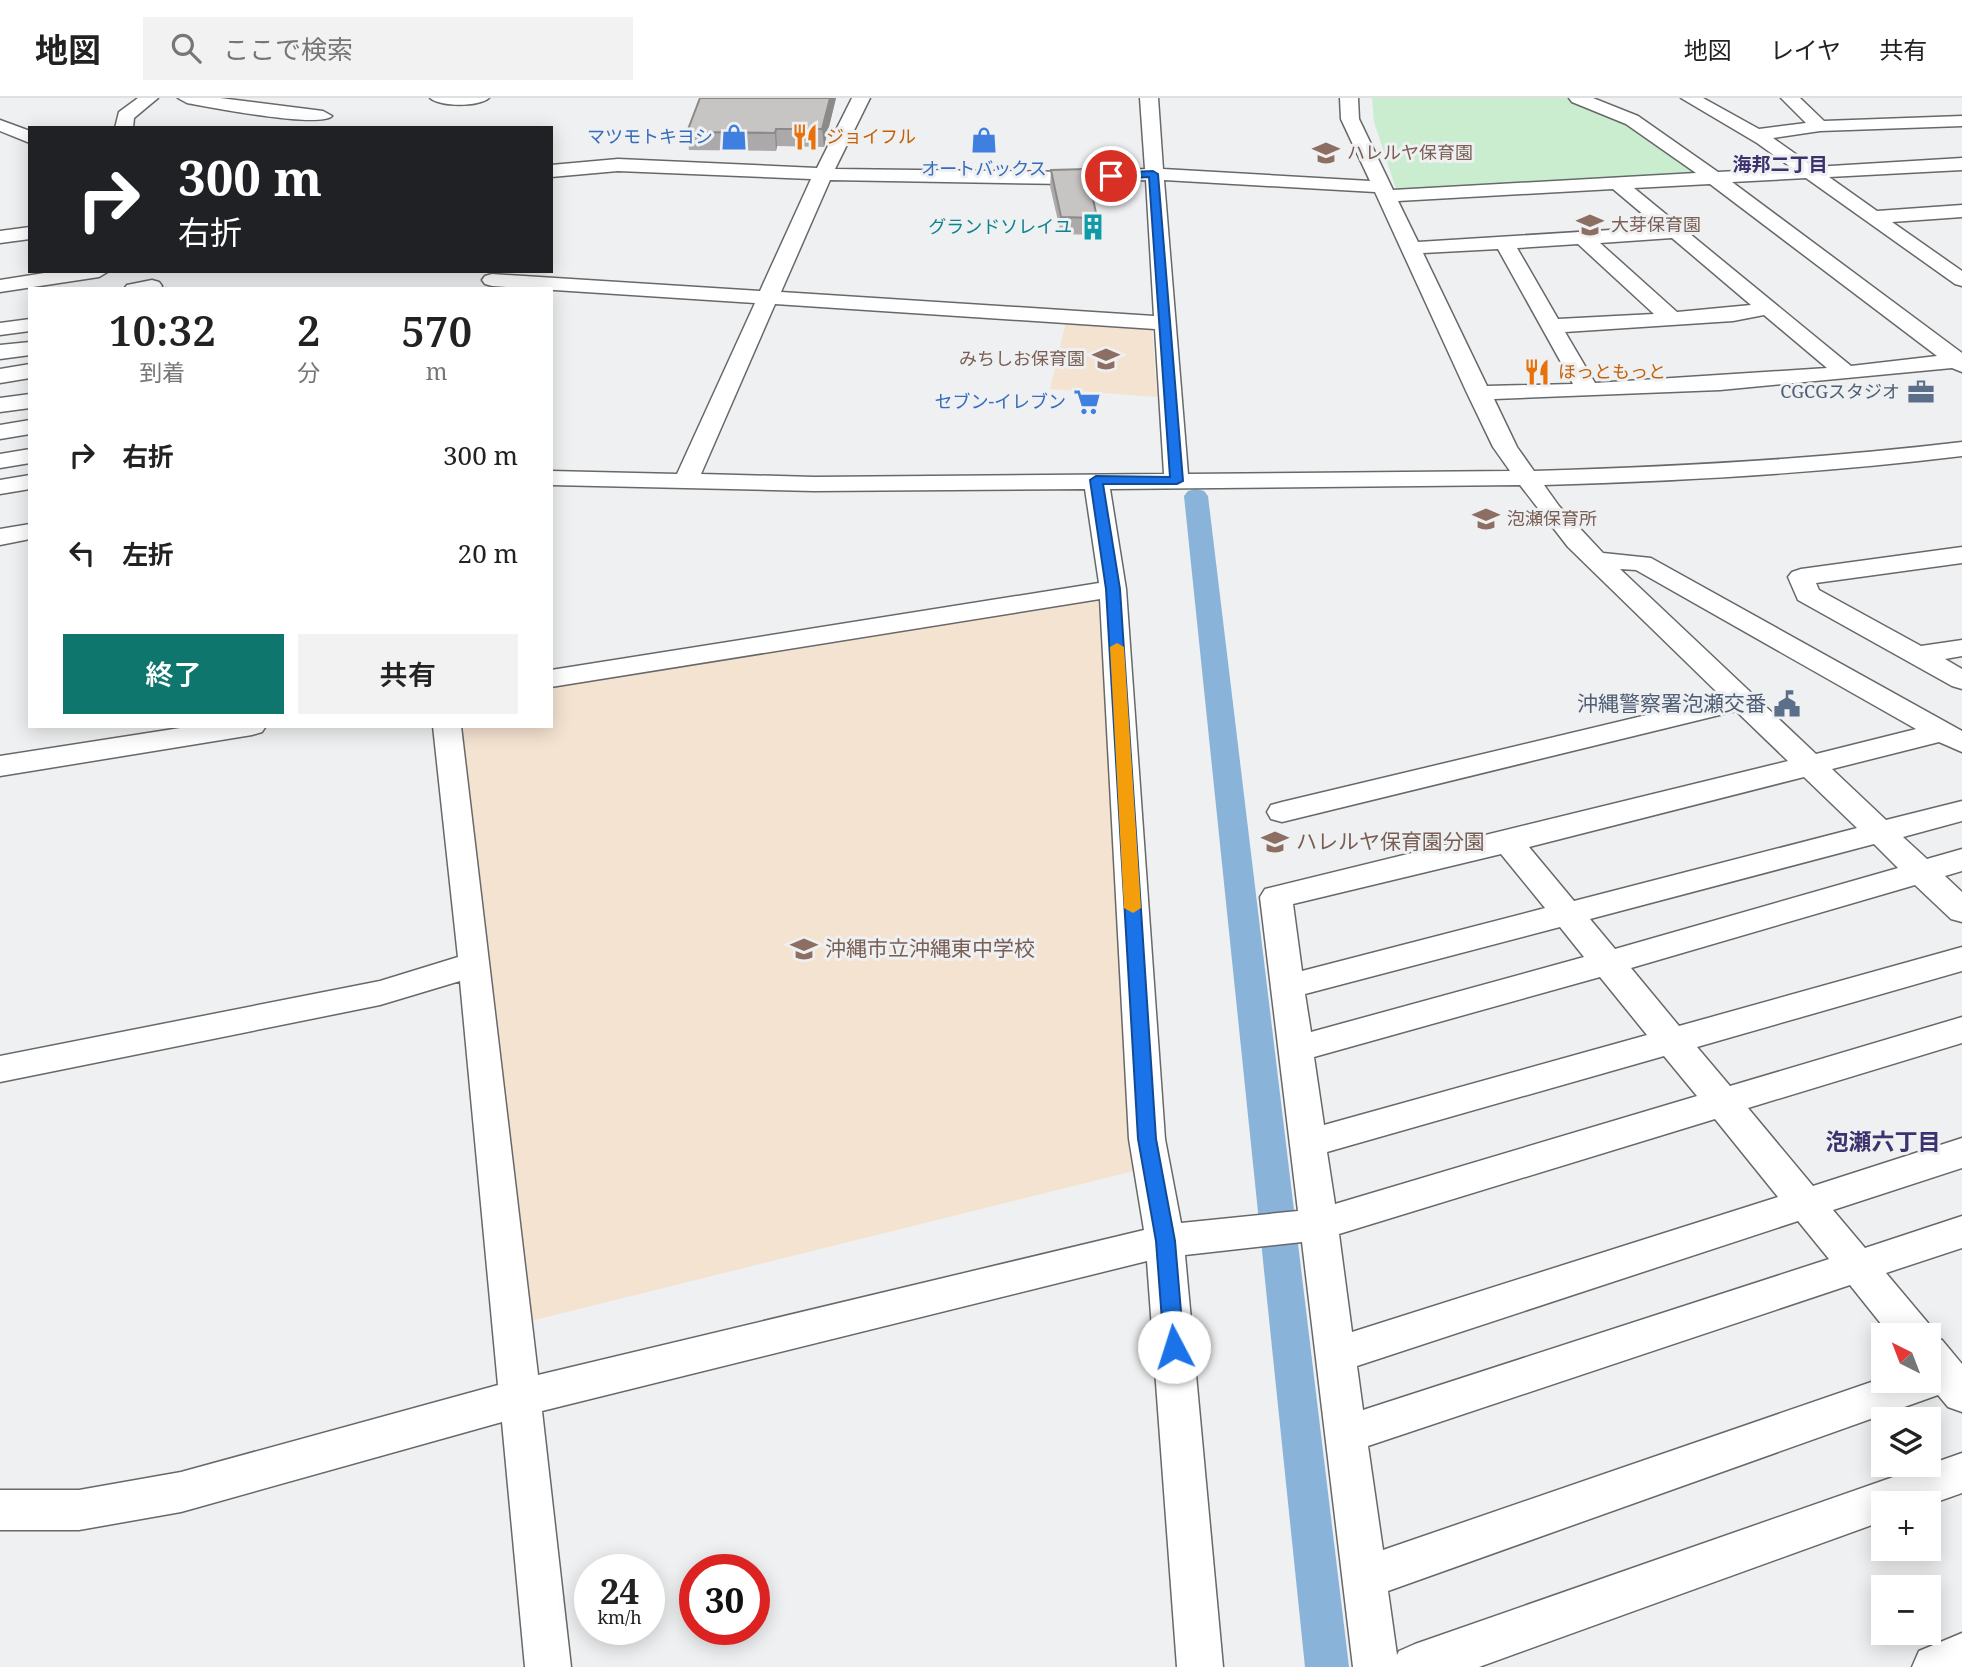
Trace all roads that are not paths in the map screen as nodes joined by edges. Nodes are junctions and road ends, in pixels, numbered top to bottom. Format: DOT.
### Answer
graph roads {
  1 [pos="149,98"];
  2 [pos="187,98"];
  3 [pos="335,98"];
  4 [pos="439,98"];
  5 [pos="480,98"];
  6 [pos="861,98"];
  7 [pos="1149,98"];
  8 [pos="1349,98"];
  9 [pos="1578,98"];
  10 [pos="1790,98"];
  11 [pos="1695,100"];
  12 [pos="1892,106"];
  13 [pos="1962,121"];
  14 [pos="317,122"];
  15 [pos="1910,122"];
  16 [pos="0,125"];
  17 [pos="124,126"];
  18 [pos="1820,126"];
  19 [pos="1757,135"];
  20 [pos="28,137"];
  21 [pos="1962,164"];
  22 [pos="553,171"];
  23 [pos="1810,172"];
  24 [pos="823,174"];
  25 [pos="1153,174"];
  26 [pos="1714,177"];
  27 [pos="1617,183"];
  28 [pos="1386,192"];
  29 [pos="1962,211"];
  30 [pos="1873,217"];
  31 [pos="1677,232"];
  32 [pos="28,233"];
  33 [pos="0,237"];
  34 [pos="1584,239"];
  35 [pos="1505,243"];
  36 [pos="1411,248"];
  37 [pos="86,273"];
  38 [pos="492,280"];
  39 [pos="1962,280"];
  40 [pos="0,286"];
  41 [pos="770,298"];
  42 [pos="1769,308"];
  43 [pos="1671,319"];
  44 [pos="1164,323"];
  45 [pos="28,325"];
  46 [pos="1554,326"];
  47 [pos="0,329"];
  48 [pos="28,348"];
  49 [pos="0,352"];
  50 [pos="1960,362"];
  51 [pos="28,371"];
  52 [pos="1846,373"];
  53 [pos="0,376"];
  54 [pos="1588,391"];
  55 [pos="1478,393"];
  56 [pos="28,401"];
  57 [pos="0,405"];
  58 [pos="28,427"];
  59 [pos="0,432"];
  60 [pos="1962,449"];
  61 [pos="28,456"];
  62 [pos="0,461"];
  63 [pos="553,478"];
  64 [pos="1526,478"];
  65 [pos="1096,480"];
  66 [pos="686,481"];
  67 [pos="1177,481"];
  68 [pos="28,482"];
  69 [pos="0,487"];
  70 [pos="28,531"];
  71 [pos="0,537"];
  72 [pos="1962,555"];
  73 [pos="1595,560"];
  74 [pos="1113,589"];
  75 [pos="1962,648"];
  76 [pos="1917,655"];
  77 [pos="553,678"];
  78 [pos="1962,680"];
  79 [pos="1740,701"];
  80 [pos="239,728"];
  81 [pos="447,728"];
  82 [pos="1952,738"];
  83 [pos="0,766"];
  84 [pos="1809,766"];
  85 [pos="1962,811"];
  86 [pos="1282,812"];
  87 [pos="1879,832"];
  88 [pos="1508,842"];
  89 [pos="1962,860"];
  90 [pos="1921,872"];
  91 [pos="1962,911"];
  92 [pos="1568,915"];
  93 [pos="1962,960"];
  94 [pos="1608,963"];
  95 [pos="475,964"];
  96 [pos="1287,987"];
  97 [pos="1962,1030"];
  98 [pos="1672,1041"];
  99 [pos="1294,1049"];
  100 [pos="0,1069"];
  101 [pos="1722,1102"];
  102 [pos="1306,1144"];
  103 [pos="1962,1153"];
  104 [pos="1807,1205"];
  105 [pos="1317,1225"];
  106 [pos="1962,1232"];
  107 [pos="1165,1241"];
  108 [pos="1858,1268"];
  109 [pos="1904,1323"];
  110 [pos="1334,1356"];
  111 [pos="1942,1375"];
  112 [pos="520,1398"];
  113 [pos="1344,1435"];
  114 [pos="1962,1473"];
  115 [pos="0,1510"];
  116 [pos="1364,1578"];
  117 [pos="1962,1657"];
  118 [pos="548,1667"];
  119 [pos="1200,1667"];
  120 [pos="1376,1667"];
  121 [pos="1415,1667"];
  122 [pos="1935,1667"];
  1 -- 17 [label="street"];
  2 -- 14 [label="street"];
  3 -- 14 [label="street"];
  4 -- 5 [label="street"];
  6 -- 24 [label="street"];
  7 -- 25 [label="street"];
  8 -- 28 [label="street"];
  9 -- 26 [label="street"];
  10 -- 18 [label="street"];
  11 -- 19 [label="street"];
  12 -- 15 [label="street"];
  13 -- 15 [label="street"];
  15 -- 18 [label="street"];
  16 -- 20 [label="street"];
  18 -- 19 [label="street"];
  19 -- 23 [label="street"];
  21 -- 23 [label="street"];
  22 -- 24 [label="street"];
  23 -- 26 [label="street"];
  23 -- 30 [label="street"];
  24 -- 25 [label="street"];
  24 -- 41 [label="street"];
  25 -- 28 [label="street"];
  25 -- 44 [label="street"];
  26 -- 27 [label="street"];
  26 -- 50 [label="street"];
  27 -- 28 [label="street"];
  27 -- 31 [label="street"];
  28 -- 36 [label="street"];
  29 -- 30 [label="street"];
  30 -- 39 [label="street"];
  31 -- 34 [label="street"];
  31 -- 42 [label="street"];
  32 -- 33 [label="street"];
  34 -- 35 [label="street"];
  34 -- 43 [label="street"];
  35 -- 36 [label="street"];
  35 -- 46 [label="street"];
  36 -- 55 [label="street"];
  37 -- 40 [label="street"];
  38 -- 41 [label="street"];
  41 -- 44 [label="street"];
  41 -- 66 [label="street"];
  42 -- 43 [label="street"];
  42 -- 52 [label="street"];
  43 -- 46 [label="street"];
  44 -- 67 [label="street"];
  45 -- 47 [label="street"];
  46 -- 54 [label="street"];
  48 -- 49 [label="street"];
  50 -- 52 [label="street"];
  51 -- 53 [label="street"];
  52 -- 54 [label="street"];
  54 -- 55 [label="street"];
  55 -- 64 [label="street"];
  56 -- 57 [label="street"];
  58 -- 59 [label="street"];
  60 -- 64 [label="street"];
  61 -- 62 [label="street"];
  63 -- 66 [label="street"];
  64 -- 67 [label="street"];
  64 -- 73 [label="street"];
  65 -- 66 [label="street"];
  65 -- 67 [label="street"];
  65 -- 74 [label="street"];
  68 -- 69 [label="street"];
  70 -- 71 [label="street"];
  72 -- 76 [label="street"];
  73 -- 79 [label="street"];
  73 -- 82 [label="street"];
  74 -- 77 [label="street"];
  74 -- 107 [label="street"];
  75 -- 76 [label="street"];
  76 -- 78 [label="street"];
  79 -- 84 [label="street"];
  79 -- 86 [label="street"];
  80 -- 83 [label="street"];
  81 -- 95 [label="street"];
  82 -- 84 [label="street"];
  84 -- 87 [label="street"];
  84 -- 88 [label="street"];
  85 -- 87 [label="street"];
  87 -- 90 [label="street"];
  87 -- 92 [label="street"];
  88 -- 92 [label="street"];
  88 -- 96 [label="street"];
  89 -- 90 [label="street"];
  90 -- 91 [label="street"];
  90 -- 94 [label="street"];
  92 -- 94 [label="street"];
  92 -- 96 [label="street"];
  93 -- 98 [label="street"];
  94 -- 98 [label="street"];
  94 -- 99 [label="street"];
  95 -- 100 [label="street"];
  95 -- 112 [label="street"];
  96 -- 99 [label="street"];
  97 -- 101 [label="street"];
  98 -- 101 [label="street"];
  98 -- 102 [label="street"];
  99 -- 102 [label="street"];
  101 -- 104 [label="street"];
  101 -- 105 [label="street"];
  102 -- 105 [label="street"];
  103 -- 104 [label="street"];
  104 -- 108 [label="street"];
  104 -- 110 [label="street"];
  105 -- 107 [label="street"];
  105 -- 110 [label="street"];
  106 -- 108 [label="street"];
  107 -- 112 [label="street"];
  107 -- 119 [label="street"];
  108 -- 109 [label="street"];
  108 -- 113 [label="street"];
  110 -- 113 [label="street"];
  111 -- 116 [label="street"];
  112 -- 115 [label="street"];
  112 -- 118 [label="street"];
  113 -- 116 [label="street"];
  114 -- 121 [label="street"];
  116 -- 120 [label="street"];
  117 -- 122 [label="street"];
}
